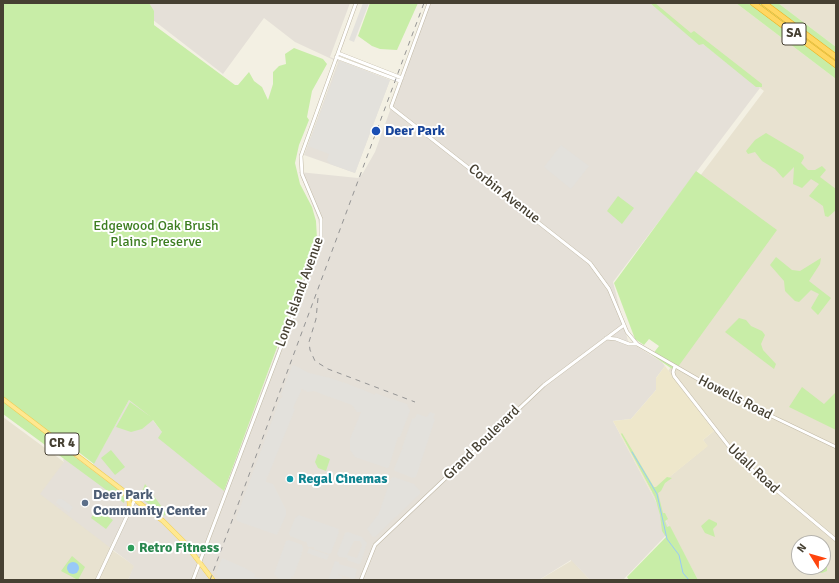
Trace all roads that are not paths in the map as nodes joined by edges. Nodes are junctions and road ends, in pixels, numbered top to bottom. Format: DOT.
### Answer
graph roads {
  1 [pos="356,3"];
  2 [pos="429,3"];
  3 [pos="753,3"];
  4 [pos="764,3"];
  5 [pos="338,53"];
  6 [pos="336,57"];
  7 [pos="836,57"];
  8 [pos="836,66"];
  9 [pos="401,80"];
  10 [pos="624,325"];
  11 [pos="606,338"];
  12 [pos="637,344"];
  13 [pos="675,366"];
  14 [pos="3,399"];
  15 [pos="836,448"];
  16 [pos="122,489"];
  17 [pos="135,499"];
  18 [pos="130,510"];
  19 [pos="836,540"];
  20 [pos="199,562"];
  21 [pos="97,580"];
  22 [pos="193,580"];
  23 [pos="213,580"];
  24 [pos="361,580"];
  1 -- 5 [label="street, Long Island Avenue"];
  2 -- 9 [label="street"];
  3 -- 8 [label="highway, SA"];
  4 -- 7 [label="highway, SA"];
  5 -- 6 [label="street, Long Island Avenue"];
  5 -- 9 [label="street"];
  6 -- 9 [label="street"];
  6 -- 20 [label="street, Long Island Avenue"];
  9 -- 10 [label="street, Corbin Avenue"];
  10 -- 11 [label="street, Grand Boulevard"];
  10 -- 12 [label="street, Corbin Avenue"];
  11 -- 12 [label="street"];
  11 -- 24 [label="street, Grand Boulevard"];
  12 -- 13 [label="street, Howells Road"];
  13 -- 15 [label="street, Howells Road"];
  13 -- 19 [label="street, Udall Road"];
  14 -- 16 [label="main road, CR 4"];
  16 -- 17 [label="main road, CR 4"];
  16 -- 18 [label="main road"];
  17 -- 18 [label="street"];
  17 -- 20 [label="main road, CR 4"];
  18 -- 21 [label="street"];
  20 -- 22 [label="street, Long Island Avenue"];
  20 -- 23 [label="main road, CR 4"];
}
